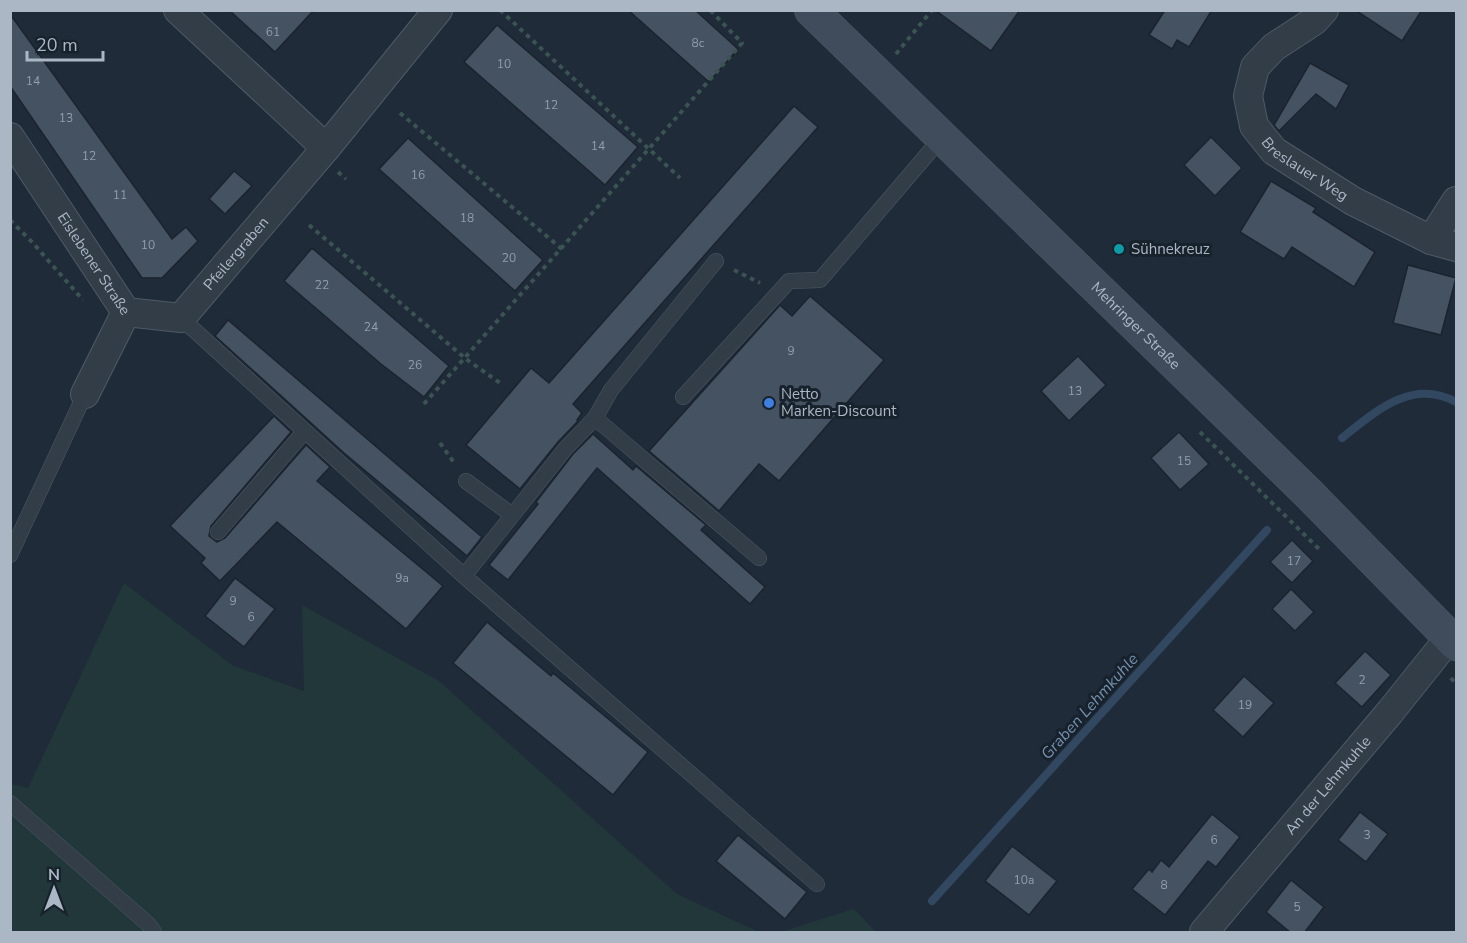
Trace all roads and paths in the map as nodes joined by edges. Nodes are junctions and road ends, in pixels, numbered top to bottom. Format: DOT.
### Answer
graph roads {
  1 [pos="438,10"];
  2 [pos="500,10"];
  3 [pos="710,10"];
  4 [pos="811,10"];
  5 [pos="932,10"];
  6 [pos="1324,10"];
  7 [pos="192,15"];
  8 [pos="879,75"];
  9 [pos="400,113"];
  10 [pos="942,136"];
  11 [pos="10,137"];
  12 [pos="326,148"];
  13 [pos="649,150"];
  14 [pos="680,178"];
  15 [pos="1456,201"];
  16 [pos="10,220"];
  17 [pos="309,225"];
  18 [pos="1444,243"];
  19 [pos="562,249"];
  20 [pos="716,261"];
  21 [pos="779,292"];
  22 [pos="84,301"];
  23 [pos="126,312"];
  24 [pos="181,318"];
  25 [pos="466,358"];
  26 [pos="500,383"];
  27 [pos="85,394"];
  28 [pos="683,398"];
  29 [pos="424,404"];
  30 [pos="595,418"];
  31 [pos="304,432"];
  32 [pos="440,443"];
  33 [pos="466,480"];
  34 [pos="512,515"];
  35 [pos="218,532"];
  36 [pos="10,555"];
  37 [pos="759,558"];
  38 [pos="464,576"];
  39 [pos="1453,640"];
  40 [pos="10,803"];
  41 [pos="817,884"];
  42 [pos="154,933"];
  43 [pos="1204,933"];
  1 -- 12 [label="street, Pfeilergraben"];
  2 -- 13 [label="path"];
  3 -- 13 [label="path"];
  4 -- 8 [label="main road, Mehringer Straße"];
  5 -- 8 [label="path"];
  6 -- 18 [label="street, Breslauer Weg"];
  7 -- 12 [label="street"];
  8 -- 10 [label="main road, Mehringer Straße"];
  9 -- 19 [label="path"];
  10 -- 21 [label="lane"];
  10 -- 39 [label="main road, Mehringer Straße"];
  11 -- 23 [label="street, Eislebener Straße"];
  12 -- 24 [label="street, Pfeilergraben"];
  13 -- 14 [label="path"];
  13 -- 19 [label="path"];
  15 -- 18 [label="street, Breslauer Weg"];
  16 -- 22 [label="path"];
  17 -- 25 [label="path"];
  19 -- 25 [label="path"];
  20 -- 21 [label="path"];
  20 -- 30 [label="lane"];
  21 -- 28 [label="lane"];
  23 -- 24 [label="street"];
  23 -- 27 [label="street, Eislebener Straße"];
  24 -- 31 [label="lane"];
  25 -- 26 [label="path"];
  25 -- 29 [label="path"];
  27 -- 36 [label="lane"];
  30 -- 34 [label="lane"];
  30 -- 37 [label="lane"];
  31 -- 35 [label="lane"];
  31 -- 38 [label="lane"];
  32 -- 33 [label="path"];
  33 -- 34 [label="lane"];
  34 -- 38 [label="lane"];
  38 -- 41 [label="lane"];
  39 -- 43 [label="street, An der Lehmkuhle"];
  40 -- 42 [label="lane"];
}
